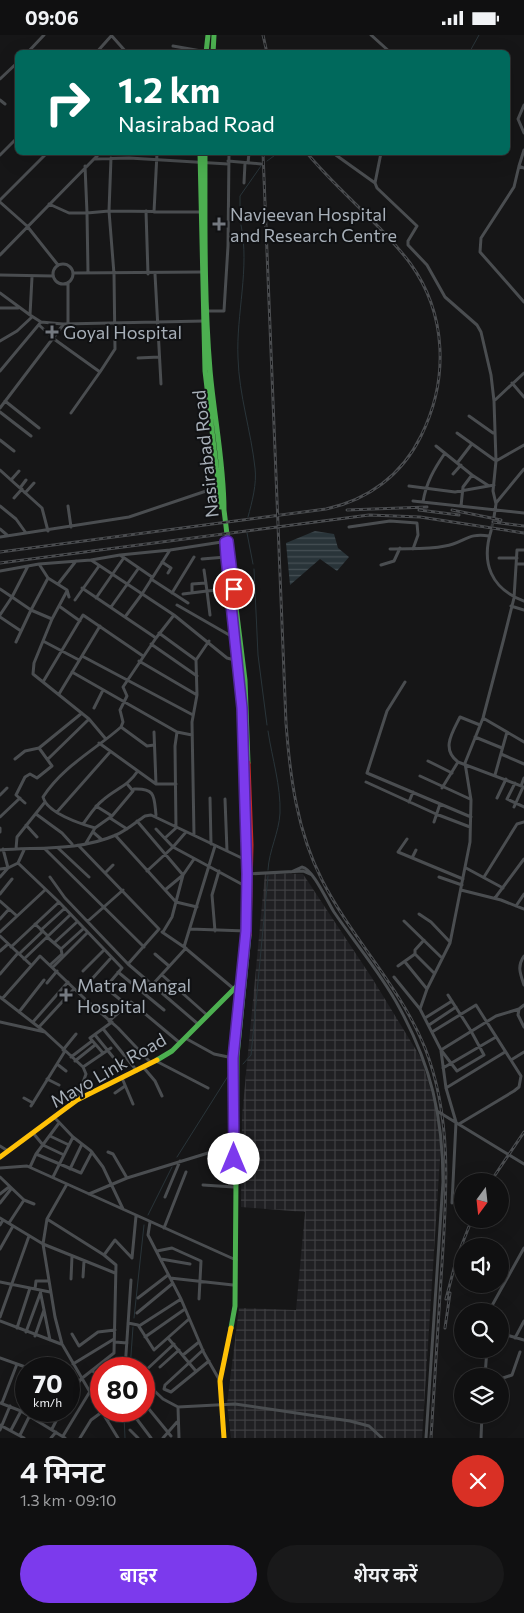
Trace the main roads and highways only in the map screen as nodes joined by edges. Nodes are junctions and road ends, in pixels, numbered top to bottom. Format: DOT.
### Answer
graph roads {
  1 [pos="208,35"];
  2 [pos="214,35"];
  3 [pos="209,50"];
  4 [pos="210,50"];
  5 [pos="200,155"];
  6 [pos="205,155"];
  7 [pos="202,163"];
  8 [pos="206,321"];
  9 [pos="217,457"];
  10 [pos="227,542"];
  11 [pos="249,874"];
  12 [pos="244,980"];
  13 [pos="0,1157"];
  14 [pos="234,1259"];
  15 [pos="233,1306"];
  16 [pos="222,1438"];
  1 -- 3 [label="main road"];
  2 -- 4 [label="main road"];
  5 -- 7 [label="main road, Nasirabad Road"];
  6 -- 7 [label="main road, Nasirabad Road"];
  7 -- 8 [label="main road, Nasirabad Road"];
  7 -- 8 [label="main road, Nasirabad Road"];
  8 -- 9 [label="main road, Nasirabad Road"];
  9 -- 10 [label="main road, Nasirabad Road"];
  9 -- 10 [label="main road, Nasirabad Road"];
  10 -- 11 [label="main road, Nasirabad Road"];
  10 -- 11 [label="main road, Nasirabad Road"];
  11 -- 12 [label="main road, Nasirabad Road"];
  11 -- 12 [label="main road, Nasirabad Road"];
  12 -- 13 [label="main road, Mayo Link Road"];
  12 -- 14 [label="main road, Nasirabad Road"];
  12 -- 14 [label="main road, Nasirabad Road"];
  14 -- 15 [label="main road, Nasirabad Road"];
  14 -- 15 [label="main road, Nasirabad Road"];
  15 -- 16 [label="main road, Nasirabad Road"];
}
